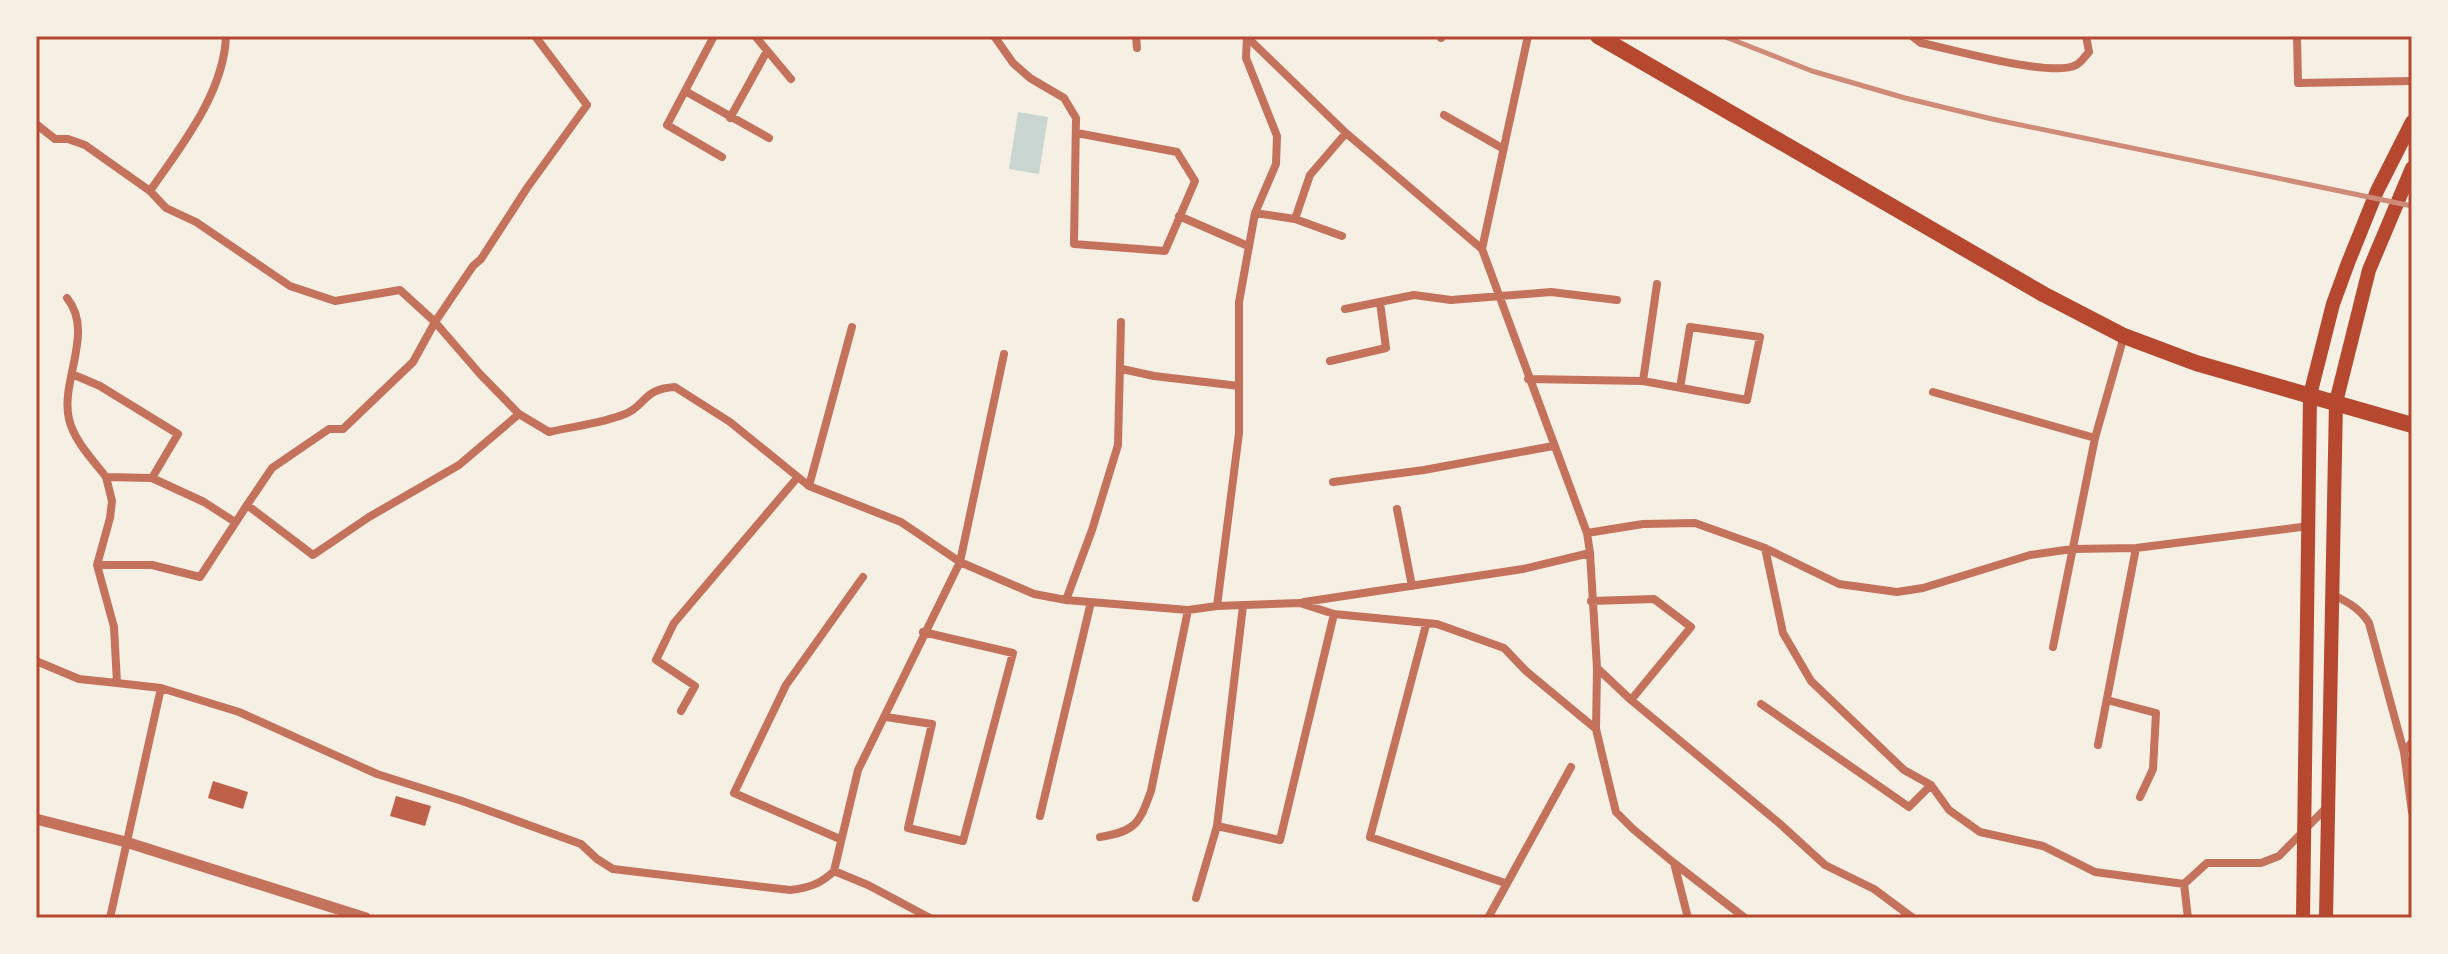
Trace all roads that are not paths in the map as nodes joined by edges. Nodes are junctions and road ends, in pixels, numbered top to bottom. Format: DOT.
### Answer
graph roads {
  1 [pos="226,36"];
  2 [pos="535,36"];
  3 [pos="714,36"];
  4 [pos="755,36"];
  5 [pos="994,36"];
  6 [pos="1136,36"];
  7 [pos="1528,36"];
  8 [pos="1598,36"];
  9 [pos="1912,36"];
  10 [pos="2086,36"];
  11 [pos="2297,36"];
  12 [pos="1247,37"];
  13 [pos="1137,48"];
  14 [pos="767,51"];
  15 [pos="791,79"];
  16 [pos="2412,81"];
  17 [pos="685,91"];
  18 [pos="1444,115"];
  19 [pos="730,118"];
  20 [pos="2412,122"];
  21 [pos="36,124"];
  22 [pos="1077,133"];
  23 [pos="1346,133"];
  24 [pos="769,138"];
  25 [pos="1502,148"];
  26 [pos="722,157"];
  27 [pos="2412,168"];
  28 [pos="150,191"];
  29 [pos="1255,213"];
  30 [pos="1179,216"];
  31 [pos="1295,219"];
  32 [pos="1342,236"];
  33 [pos="1248,246"];
  34 [pos="1482,249"];
  35 [pos="1657,284"];
  36 [pos="1500,296"];
  37 [pos="67,298"];
  38 [pos="1617,300"];
  39 [pos="1380,302"];
  40 [pos="1345,309"];
  41 [pos="435,322"];
  42 [pos="1121,322"];
  43 [pos="852,327"];
  44 [pos="2124,336"];
  45 [pos="1004,354"];
  46 [pos="1330,361"];
  47 [pos="1122,369"];
  48 [pos="72,374"];
  49 [pos="1528,379"];
  50 [pos="1643,381"];
  51 [pos="1239,386"];
  52 [pos="1680,388"];
  53 [pos="1933,392"];
  54 [pos="2310,395"];
  55 [pos="2336,402"];
  56 [pos="519,414"];
  57 [pos="2412,425"];
  58 [pos="2095,438"];
  59 [pos="1553,446"];
  60 [pos="106,477"];
  61 [pos="152,478"];
  62 [pos="797,478"];
  63 [pos="1333,482"];
  64 [pos="809,486"];
  65 [pos="247,505"];
  66 [pos="1397,509"];
  67 [pos="235,522"];
  68 [pos="2309,526"];
  69 [pos="1587,533"];
  70 [pos="1765,548"];
  71 [pos="2136,548"];
  72 [pos="2072,549"];
  73 [pos="1590,553"];
  74 [pos="960,562"];
  75 [pos="97,565"];
  76 [pos="863,577"];
  77 [pos="1412,586"];
  78 [pos="2331,594"];
  79 [pos="1066,600"];
  80 [pos="1591,601"];
  81 [pos="1091,602"];
  82 [pos="1300,603"];
  83 [pos="1217,606"];
  84 [pos="1243,606"];
  85 [pos="1188,610"];
  86 [pos="1334,614"];
  87 [pos="1426,625"];
  88 [pos="923,632"];
  89 [pos="2053,647"];
  90 [pos="36,661"];
  91 [pos="1597,668"];
  92 [pos="117,683"];
  93 [pos="161,688"];
  94 [pos="1631,700"];
  95 [pos="2107,700"];
  96 [pos="1761,704"];
  97 [pos="681,711"];
  98 [pos="886,717"];
  99 [pos="1596,729"];
  100 [pos="2412,742"];
  101 [pos="2098,745"];
  102 [pos="2404,752"];
  103 [pos="1571,767"];
  104 [pos="1931,785"];
  105 [pos="2140,797"];
  106 [pos="2327,807"];
  107 [pos="2412,812"];
  108 [pos="1040,816"];
  109 [pos="36,819"];
  110 [pos="1217,826"];
  111 [pos="2304,831"];
  112 [pos="1100,837"];
  113 [pos="840,839"];
  114 [pos="126,842"];
  115 [pos="1674,863"];
  116 [pos="834,871"];
  117 [pos="1505,883"];
  118 [pos="2184,884"];
  119 [pos="1196,898"];
  120 [pos="110,918"];
  121 [pos="366,918"];
  122 [pos="930,918"];
  123 [pos="1488,918"];
  124 [pos="1688,918"];
  125 [pos="1745,918"];
  126 [pos="1913,918"];
  127 [pos="2188,918"];
  128 [pos="2303,918"];
  129 [pos="2326,918"];
  1 -- 28 [label="street"];
  2 -- 41 [label="street"];
  3 -- 17 [label="street"];
  4 -- 14 [label="street"];
  5 -- 22 [label="street"];
  6 -- 13 [label="street"];
  7 -- 25 [label="street"];
  8 -- 44 [label="highway"];
  9 -- 10 [label="street"];
  11 -- 16 [label="street"];
  12 -- 23 [label="street"];
  12 -- 29 [label="street"];
  14 -- 15 [label="street"];
  14 -- 19 [label="street"];
  17 -- 19 [label="street"];
  17 -- 26 [label="street"];
  18 -- 25 [label="street"];
  19 -- 24 [label="street"];
  20 -- 54 [label="main road"];
  21 -- 28 [label="street"];
  22 -- 30 [label="street"];
  22 -- 30 [label="street"];
  23 -- 31 [label="street"];
  23 -- 34 [label="street"];
  25 -- 34 [label="street"];
  27 -- 55 [label="main road"];
  28 -- 41 [label="street"];
  29 -- 31 [label="street"];
  29 -- 33 [label="street"];
  30 -- 33 [label="street"];
  31 -- 32 [label="street"];
  33 -- 51 [label="street"];
  34 -- 36 [label="street"];
  35 -- 50 [label="street"];
  36 -- 38 [label="street"];
  36 -- 39 [label="street"];
  36 -- 49 [label="street"];
  37 -- 48 [label="street"];
  39 -- 40 [label="street"];
  39 -- 46 [label="street"];
  41 -- 56 [label="street"];
  41 -- 65 [label="street"];
  42 -- 47 [label="street"];
  43 -- 64 [label="street"];
  44 -- 54 [label="highway"];
  44 -- 58 [label="street"];
  45 -- 74 [label="street"];
  47 -- 51 [label="street"];
  47 -- 79 [label="street"];
  48 -- 60 [label="street"];
  48 -- 61 [label="street"];
  49 -- 50 [label="street"];
  49 -- 59 [label="street"];
  50 -- 52 [label="street"];
  51 -- 83 [label="street"];
  52 -- 52 [label="street"];
  53 -- 58 [label="street"];
  54 -- 55 [label="highway"];
  54 -- 68 [label="main road"];
  55 -- 57 [label="highway"];
  55 -- 78 [label="main road"];
  56 -- 62 [label="street"];
  56 -- 65 [label="street"];
  58 -- 72 [label="street"];
  59 -- 63 [label="street"];
  59 -- 69 [label="street"];
  60 -- 61 [label="street"];
  60 -- 75 [label="street"];
  61 -- 67 [label="street"];
  62 -- 64 [label="street"];
  62 -- 97 [label="street"];
  64 -- 74 [label="street"];
  65 -- 67 [label="street"];
  66 -- 77 [label="street"];
  67 -- 75 [label="street"];
  68 -- 71 [label="street"];
  68 -- 111 [label="main road"];
  69 -- 70 [label="street"];
  69 -- 73 [label="street"];
  70 -- 72 [label="street"];
  70 -- 104 [label="street"];
  71 -- 72 [label="street"];
  71 -- 95 [label="street"];
  72 -- 89 [label="street"];
  73 -- 77 [label="street"];
  73 -- 80 [label="street"];
  74 -- 79 [label="street"];
  74 -- 88 [label="street"];
  75 -- 92 [label="street"];
  76 -- 113 [label="street"];
  77 -- 82 [label="street"];
  78 -- 102 [label="street"];
  78 -- 106 [label="main road"];
  79 -- 81 [label="street"];
  80 -- 91 [label="street"];
  80 -- 94 [label="street"];
  81 -- 85 [label="street"];
  81 -- 108 [label="street"];
  82 -- 84 [label="street"];
  82 -- 86 [label="street"];
  83 -- 84 [label="street"];
  83 -- 85 [label="street"];
  84 -- 110 [label="street"];
  85 -- 112 [label="street"];
  86 -- 87 [label="street"];
  86 -- 110 [label="street"];
  87 -- 99 [label="street"];
  87 -- 117 [label="street"];
  88 -- 98 [label="street"];
  88 -- 98 [label="street"];
  90 -- 92 [label="street"];
  91 -- 94 [label="street"];
  91 -- 99 [label="street"];
  92 -- 93 [label="street"];
  93 -- 114 [label="street"];
  93 -- 116 [label="street"];
  94 -- 126 [label="street"];
  95 -- 101 [label="street"];
  95 -- 105 [label="street"];
  96 -- 104 [label="street"];
  98 -- 113 [label="street"];
  99 -- 115 [label="street"];
  100 -- 102 [label="street"];
  102 -- 107 [label="street"];
  103 -- 117 [label="street"];
  104 -- 118 [label="street"];
  106 -- 111 [label="street"];
  106 -- 129 [label="main road"];
  109 -- 114 [label="street"];
  110 -- 119 [label="street"];
  111 -- 118 [label="street"];
  111 -- 128 [label="main road"];
  113 -- 116 [label="street"];
  114 -- 120 [label="street"];
  114 -- 121 [label="street"];
  115 -- 124 [label="street"];
  115 -- 125 [label="street"];
  116 -- 122 [label="street"];
  117 -- 123 [label="street"];
  118 -- 127 [label="street"];
}
